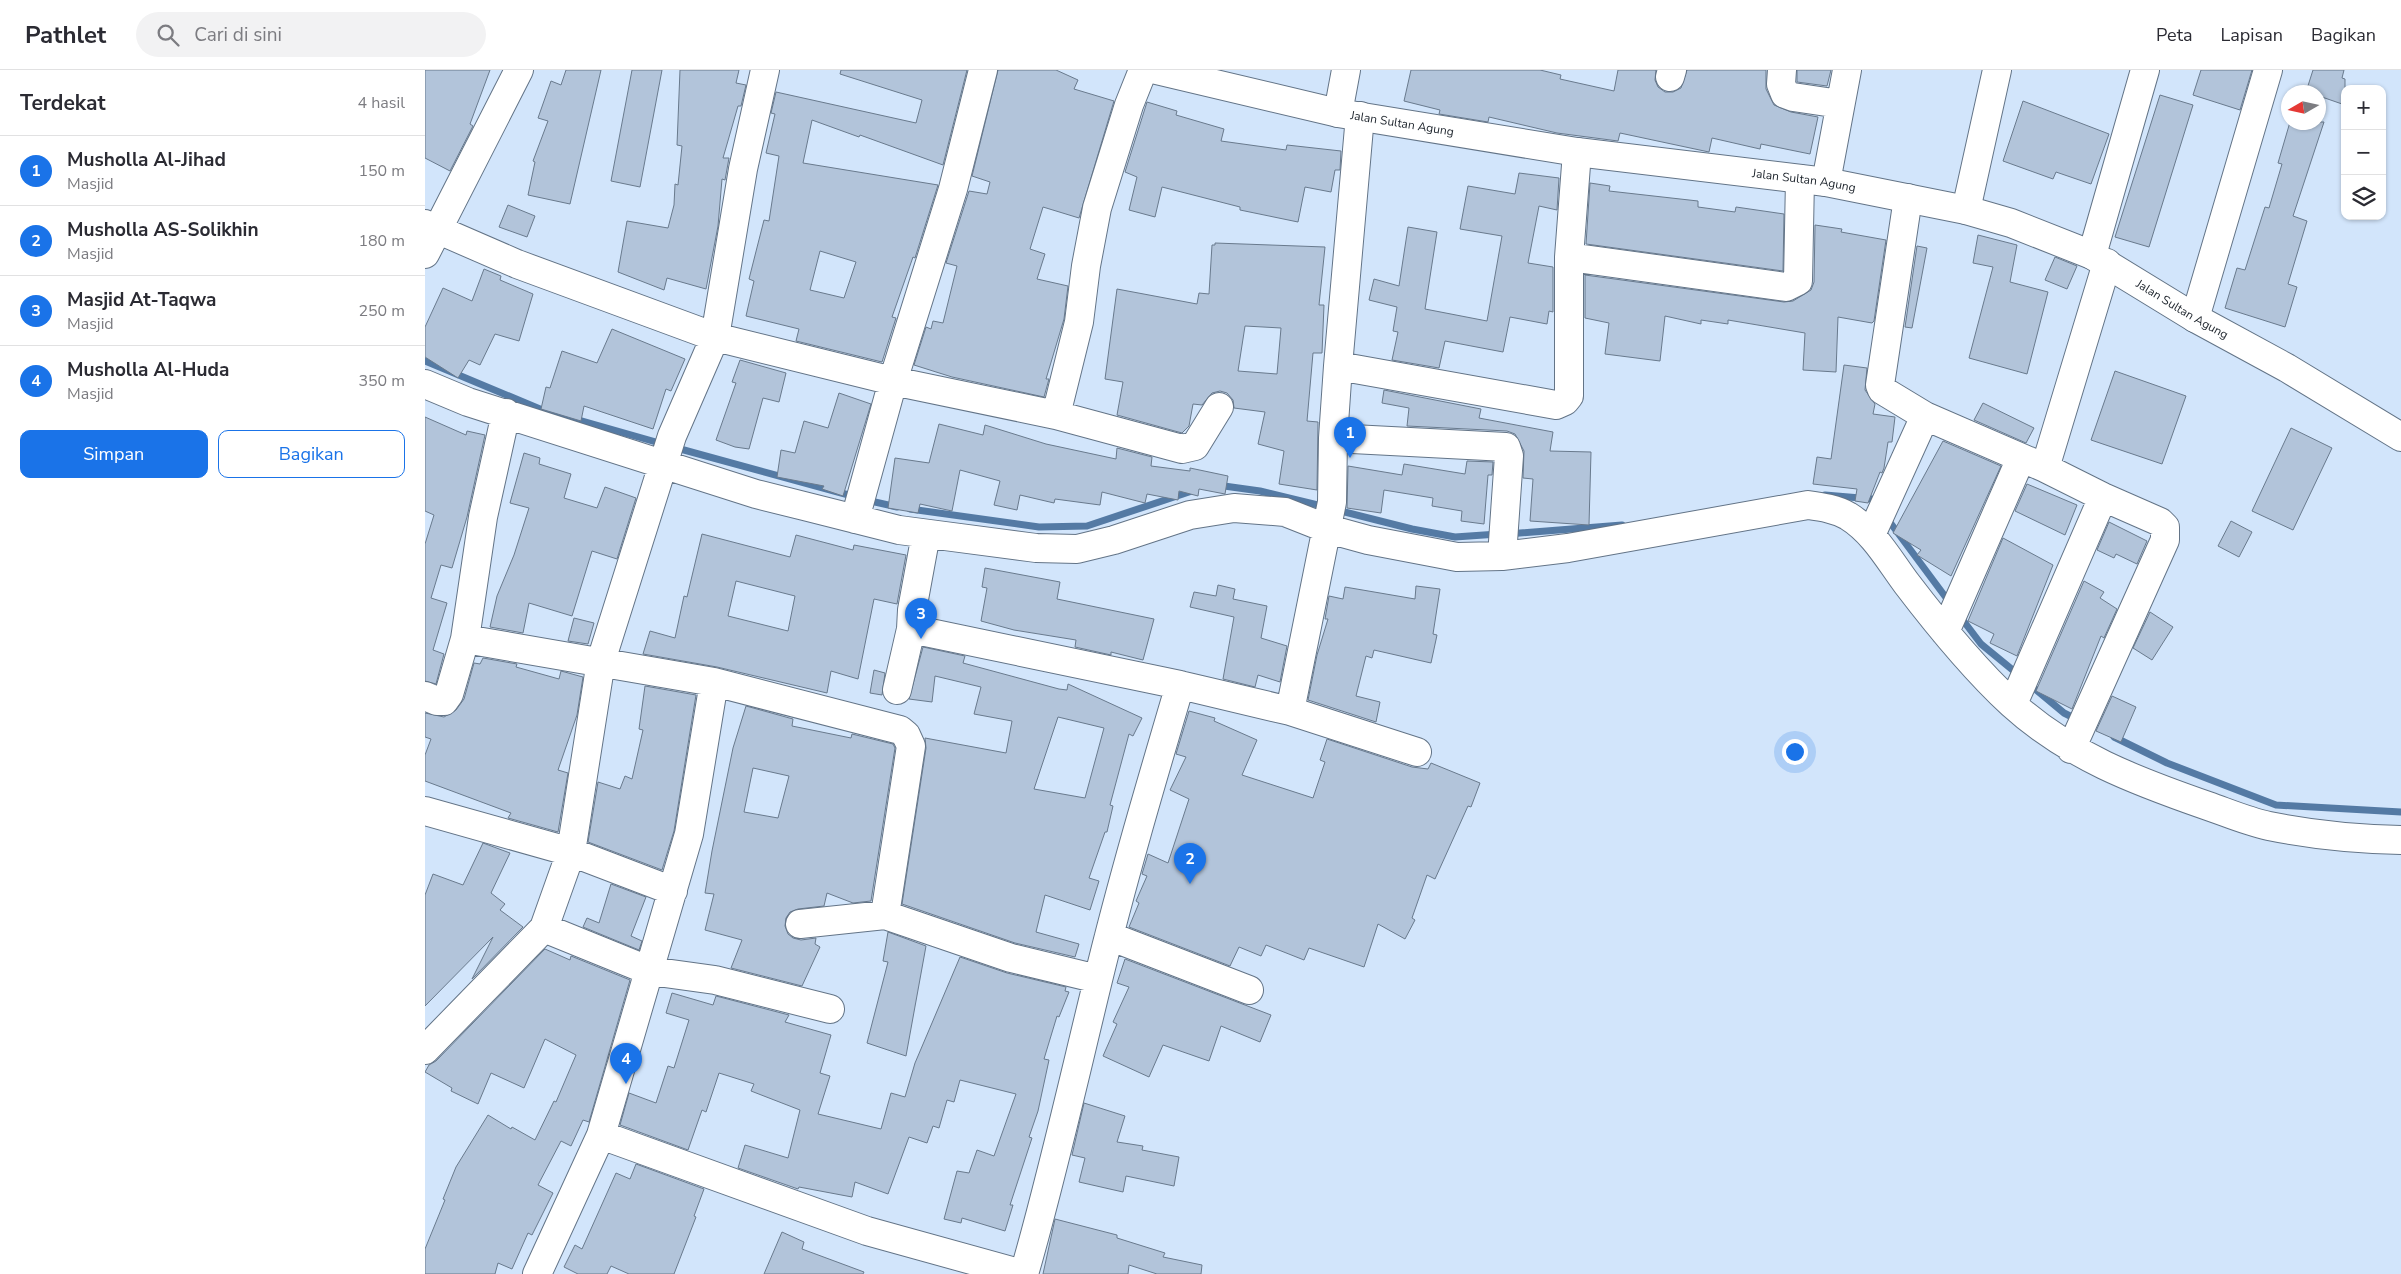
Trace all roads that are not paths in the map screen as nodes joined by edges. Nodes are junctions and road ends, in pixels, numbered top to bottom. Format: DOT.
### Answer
graph roads {
  1 [pos="519,70"];
  2 [pos="765,70"];
  3 [pos="983,70"];
  4 [pos="1143,70"];
  5 [pos="1156,70"];
  6 [pos="1346,70"];
  7 [pos="1782,70"];
  8 [pos="1847,70"];
  9 [pos="1997,70"];
  10 [pos="2145,70"];
  11 [pos="2268,70"];
  12 [pos="1841,104"];
  13 [pos="1349,114"];
  14 [pos="1577,152"];
  15 [pos="1813,180"];
  16 [pos="1908,198"];
  17 [pos="1967,210"];
  18 [pos="429,236"];
  19 [pos="1569,258"];
  20 [pos="2100,259"];
  21 [pos="2195,318"];
  22 [pos="715,337"];
  23 [pos="1338,366"];
  24 [pos="893,381"];
  25 [pos="425,384"];
  26 [pos="1219,407"];
  27 [pos="506,413"];
  28 [pos="1057,415"];
  29 [pos="1925,416"];
  30 [pos="2401,437"];
  31 [pos="1333,438"];
  32 [pos="667,452"];
  33 [pos="2033,463"];
  34 [pos="2103,497"];
  35 [pos="859,504"];
  36 [pos="1330,515"];
  37 [pos="926,534"];
  38 [pos="1871,535"];
  39 [pos="1502,556"];
  40 [pos="911,629"];
  41 [pos="1945,632"];
  42 [pos="465,638"];
  43 [pos="601,661"];
  44 [pos="714,682"];
  45 [pos="1180,685"];
  46 [pos="897,690"];
  47 [pos="425,696"];
  48 [pos="2013,704"];
  49 [pos="1290,711"];
  50 [pos="2071,749"];
  51 [pos="1417,752"];
  52 [pos="425,811"];
  53 [pos="2401,840"];
  54 [pos="571,852"];
  55 [pos="673,891"];
  56 [pos="885,916"];
  57 [pos="800,924"];
  58 [pos="543,928"];
  59 [pos="1109,936"];
  60 [pos="649,971"];
  61 [pos="1098,979"];
  62 [pos="1249,990"];
  63 [pos="830,1009"];
  64 [pos="425,1050"];
  65 [pos="601,1135"];
  66 [pos="537,1274"];
  67 [pos="1023,1274"];
  1 -- 18 [label="street"];
  2 -- 22 [label="street"];
  3 -- 24 [label="street"];
  4 -- 28 [label="street"];
  5 -- 13 [label="street, Jalan Sultan Agung"];
  6 -- 13 [label="street"];
  7 -- 12 [label="street"];
  8 -- 12 [label="street"];
  9 -- 17 [label="street"];
  10 -- 20 [label="street"];
  11 -- 21 [label="street"];
  12 -- 15 [label="street"];
  13 -- 14 [label="street, Jalan Sultan Agung"];
  13 -- 23 [label="street"];
  14 -- 15 [label="street, Jalan Sultan Agung"];
  14 -- 19 [label="street"];
  15 -- 16 [label="street, Jalan Sultan Agung"];
  15 -- 19 [label="street"];
  16 -- 17 [label="street, Jalan Sultan Agung"];
  16 -- 29 [label="street"];
  17 -- 20 [label="street, Jalan Sultan Agung"];
  18 -- 22 [label="street"];
  19 -- 23 [label="street"];
  20 -- 21 [label="street, Jalan Sultan Agung"];
  20 -- 33 [label="street"];
  21 -- 30 [label="street, Jalan Sultan Agung"];
  22 -- 24 [label="street"];
  22 -- 32 [label="street"];
  23 -- 31 [label="street"];
  24 -- 28 [label="street"];
  24 -- 35 [label="street"];
  25 -- 27 [label="street"];
  26 -- 28 [label="street"];
  27 -- 32 [label="street"];
  27 -- 42 [label="street"];
  29 -- 33 [label="street"];
  29 -- 38 [label="street"];
  31 -- 36 [label="street"];
  31 -- 39 [label="street"];
  32 -- 35 [label="street"];
  32 -- 43 [label="street"];
  33 -- 34 [label="street"];
  33 -- 41 [label="street"];
  34 -- 48 [label="street"];
  34 -- 50 [label="street"];
  35 -- 37 [label="street"];
  36 -- 37 [label="street"];
  36 -- 39 [label="street"];
  36 -- 49 [label="street"];
  37 -- 40 [label="street"];
  38 -- 39 [label="street"];
  38 -- 41 [label="street"];
  40 -- 45 [label="street"];
  40 -- 46 [label="street"];
  41 -- 48 [label="street"];
  42 -- 43 [label="street"];
  42 -- 47 [label="street"];
  43 -- 44 [label="street"];
  43 -- 54 [label="street"];
  44 -- 55 [label="street"];
  44 -- 56 [label="street"];
  45 -- 49 [label="street"];
  45 -- 59 [label="street"];
  48 -- 50 [label="street"];
  49 -- 51 [label="street"];
  50 -- 53 [label="street"];
  52 -- 54 [label="street"];
  54 -- 55 [label="street"];
  54 -- 58 [label="street"];
  55 -- 60 [label="street"];
  56 -- 57 [label="street"];
  56 -- 61 [label="street"];
  58 -- 60 [label="street"];
  58 -- 64 [label="street"];
  59 -- 61 [label="street"];
  59 -- 62 [label="street"];
  60 -- 63 [label="street"];
  60 -- 65 [label="street"];
  61 -- 67 [label="street"];
  65 -- 66 [label="street"];
  65 -- 67 [label="street"];
}
